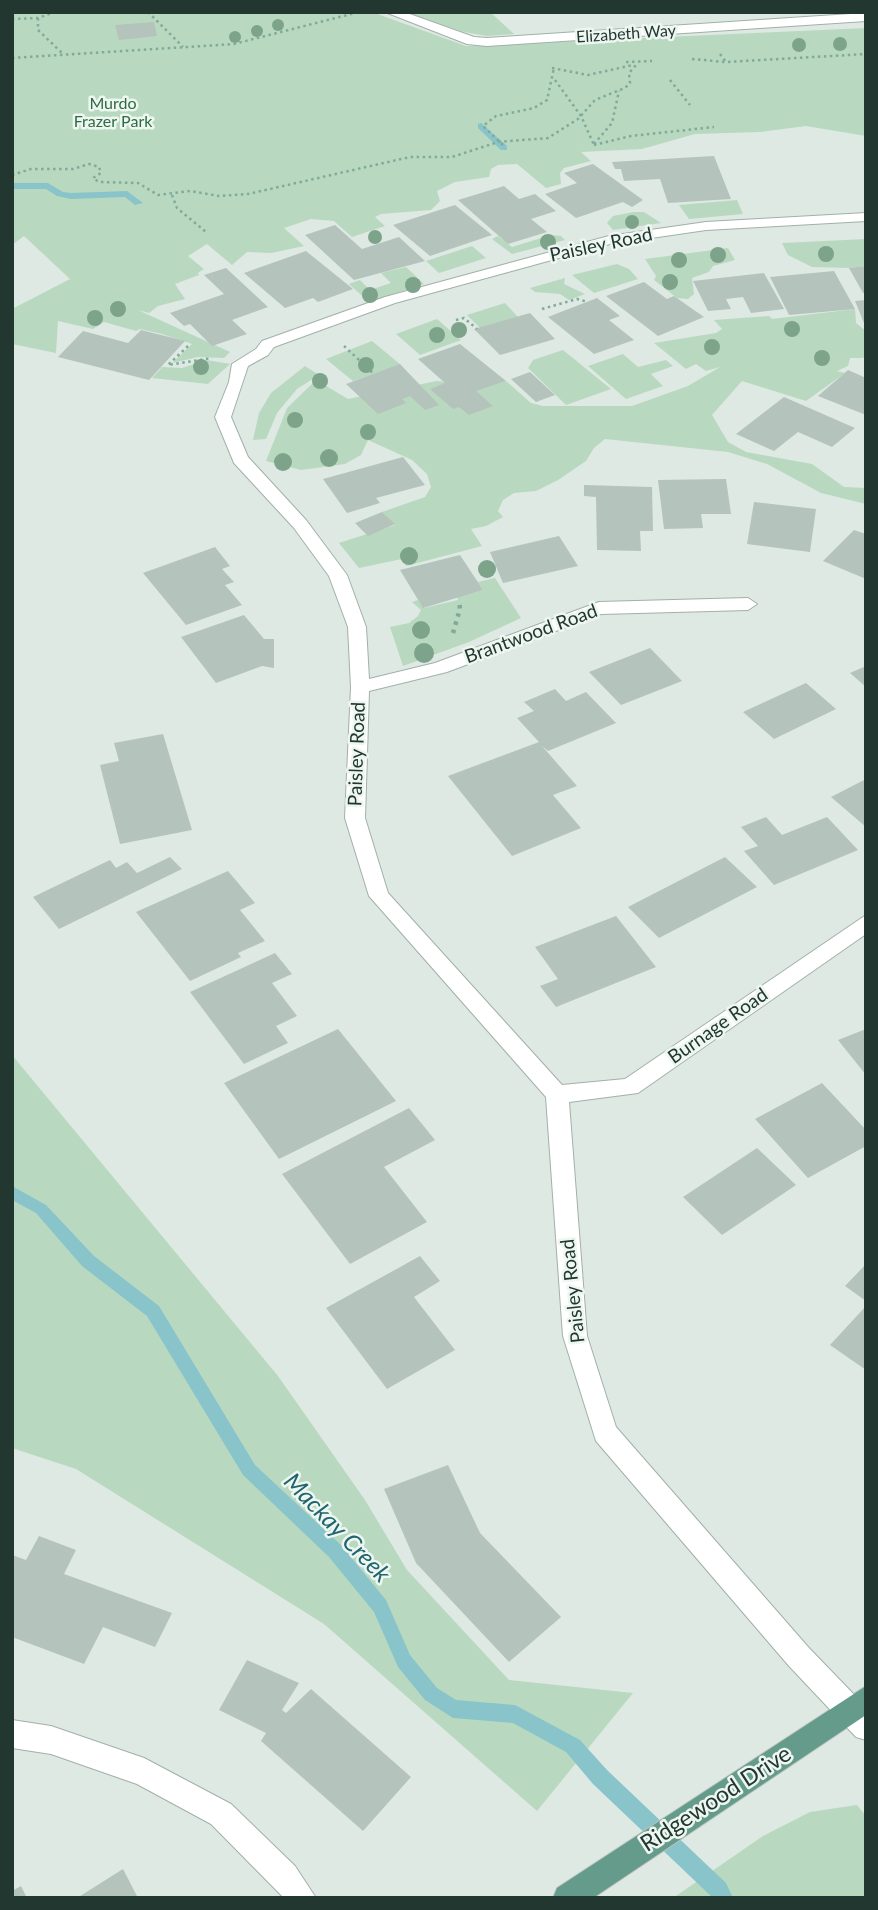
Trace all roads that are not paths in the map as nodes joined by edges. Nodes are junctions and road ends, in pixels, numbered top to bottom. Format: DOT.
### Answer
graph roads {
  1 [pos="391,12"];
  2 [pos="866,17"];
  3 [pos="866,217"];
  4 [pos="748,604"];
  5 [pos="360,687"];
  6 [pos="866,923"];
  7 [pos="557,1094"];
  8 [pos="861,1713"];
  9 [pos="12,1734"];
  10 [pos="302,1898"];
  11 [pos="566,1898"];
  1 -- 2 [label="street, Elizabeth Way"];
  3 -- 5 [label="street, Paisley Road"];
  4 -- 5 [label="street, Brantwood Road"];
  5 -- 7 [label="street, Paisley Road"];
  6 -- 7 [label="street, Burnage Road"];
  7 -- 8 [label="street, Paisley Road"];
  8 -- 11 [label="main road, Ridgewood Drive"];
  9 -- 10 [label="street"];
}
